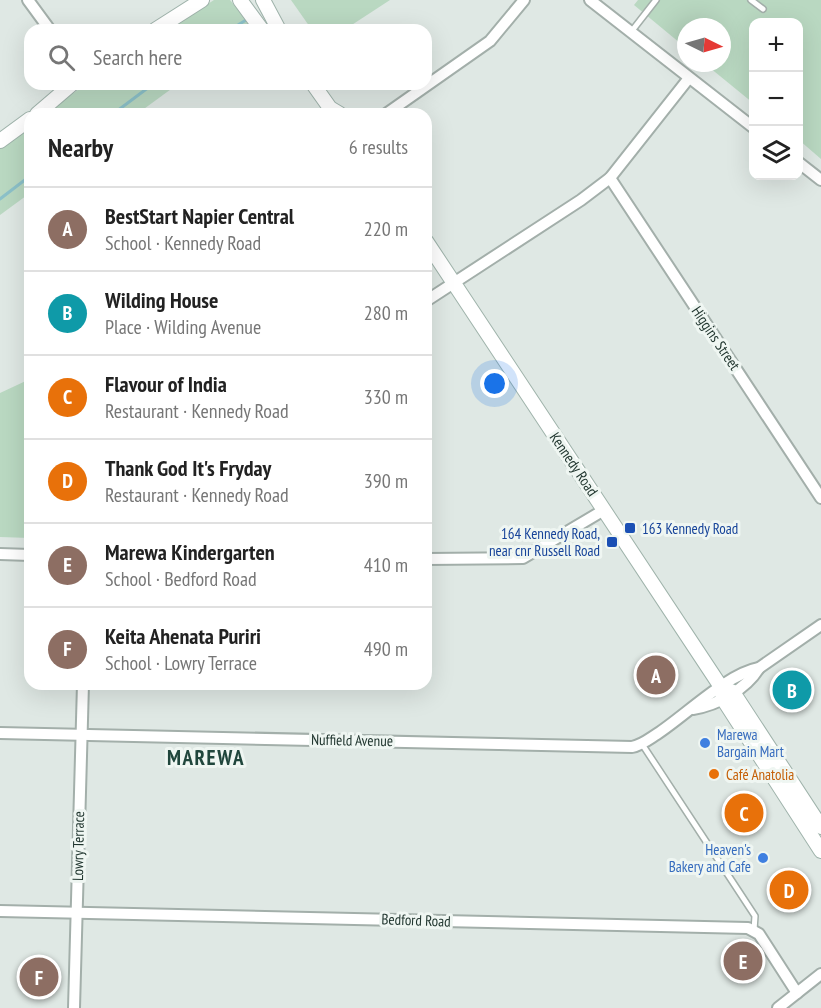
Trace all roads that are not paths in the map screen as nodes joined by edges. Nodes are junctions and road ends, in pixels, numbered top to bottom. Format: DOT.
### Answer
graph roads {
  1 [pos="28,0"];
  2 [pos="202,0"];
  3 [pos="240,0"];
  4 [pos="262,0"];
  5 [pos="524,0"];
  6 [pos="590,0"];
  7 [pos="656,0"];
  8 [pos="751,0"];
  9 [pos="763,9"];
  10 [pos="46,24"];
  11 [pos="164,24"];
  12 [pos="258,24"];
  13 [pos="276,24"];
  14 [pos="631,32"];
  15 [pos="689,78"];
  16 [pos="432,82"];
  17 [pos="65,90"];
  18 [pos="318,90"];
  19 [pos="420,90"];
  20 [pos="44,108"];
  21 [pos="331,108"];
  22 [pos="395,108"];
  23 [pos="24,123"];
  24 [pos="750,126"];
  25 [pos="0,141"];
  26 [pos="803,166"];
  27 [pos="610,178"];
  28 [pos="821,180"];
  29 [pos="432,249"];
  30 [pos="456,283"];
  31 [pos="432,297"];
  32 [pos="821,498"];
  33 [pos="604,510"];
  34 [pos="0,554"];
  35 [pos="24,555"];
  36 [pos="432,559"];
  37 [pos="821,625"];
  38 [pos="82,690"];
  39 [pos="726,692"];
  40 [pos="0,733"];
  41 [pos="81,734"];
  42 [pos="642,744"];
  43 [pos="821,827"];
  44 [pos="821,851"];
  45 [pos="0,911"];
  46 [pos="77,912"];
  47 [pos="754,930"];
  48 [pos="821,974"];
  49 [pos="797,993"];
  50 [pos="74,1008"];
  51 [pos="778,1008"];
  1 -- 10 [label="street"];
  2 -- 11 [label="main road"];
  3 -- 12 [label="main road"];
  4 -- 13 [label="main road"];
  5 -- 16 [label="street"];
  6 -- 14 [label="street"];
  7 -- 14 [label="lane"];
  8 -- 9 [label="lane"];
  14 -- 15 [label="street"];
  15 -- 24 [label="street"];
  15 -- 27 [label="street"];
  17 -- 20 [label="main road"];
  18 -- 21 [label="main road"];
  19 -- 22 [label="street"];
  23 -- 25 [label="main road"];
  26 -- 28 [label="street"];
  27 -- 30 [label="street"];
  27 -- 32 [label="street, Higgins Street"];
  29 -- 30 [label="main road, Kennedy Road"];
  30 -- 31 [label="street"];
  30 -- 33 [label="main road, Kennedy Road"];
  33 -- 36 [label="street"];
  33 -- 39 [label="main road, Kennedy Road"];
  34 -- 35 [label="street"];
  37 -- 39 [label="street, Nuffield Avenue"];
  38 -- 41 [label="street, Lowry Terrace"];
  39 -- 42 [label="street, Nuffield Avenue"];
  39 -- 43 [label="main road, Kennedy Road"];
  39 -- 44 [label="main road, Kennedy Road"];
  40 -- 41 [label="street, Nuffield Avenue"];
  41 -- 42 [label="street, Nuffield Avenue"];
  41 -- 46 [label="street, Lowry Terrace"];
  42 -- 47 [label="lane"];
  45 -- 46 [label="street, Bedford Road"];
  46 -- 47 [label="street, Bedford Road"];
  46 -- 50 [label="street, Lowry Terrace"];
  47 -- 49 [label="street"];
  48 -- 49 [label="street"];
  49 -- 51 [label="street"];
}
